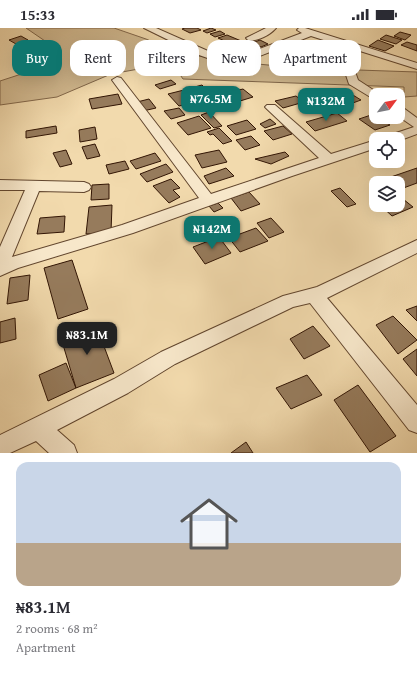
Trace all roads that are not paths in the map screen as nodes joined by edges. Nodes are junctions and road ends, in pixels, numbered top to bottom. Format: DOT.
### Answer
graph roads {
  1 [pos="149,28"];
  2 [pos="271,28"];
  3 [pos="296,28"];
  4 [pos="310,33"];
  5 [pos="251,38"];
  6 [pos="332,40"];
  7 [pos="361,49"];
  8 [pos="417,66"];
  9 [pos="351,76"];
  10 [pos="117,80"];
  11 [pos="369,92"];
  12 [pos="271,107"];
  13 [pos="405,115"];
  14 [pos="417,124"];
  15 [pos="417,130"];
  16 [pos="405,134"];
  17 [pos="369,146"];
  18 [pos="329,160"];
  19 [pos="0,185"];
  20 [pos="34,185"];
  21 [pos="84,187"];
  22 [pos="208,200"];
  23 [pos="417,246"];
  24 [pos="5,263"];
  25 [pos="313,294"];
  26 [pos="417,422"];
  27 [pos="38,428"];
  28 [pos="0,446"];
  29 [pos="66,453"];
  1 -- 4 [label="street"];
  2 -- 5 [label="street"];
  3 -- 4 [label="street"];
  4 -- 6 [label="street"];
  7 -- 8 [label="street"];
  9 -- 11 [label="street"];
  10 -- 22 [label="street"];
  12 -- 18 [label="street"];
  13 -- 14 [label="street"];
  15 -- 16 [label="street"];
  17 -- 18 [label="street"];
  18 -- 22 [label="street"];
  19 -- 20 [label="street"];
  20 -- 21 [label="street"];
  20 -- 24 [label="street"];
  22 -- 24 [label="street"];
  23 -- 25 [label="street"];
  25 -- 26 [label="street"];
  25 -- 27 [label="street"];
  27 -- 28 [label="street"];
  27 -- 29 [label="street"];
}
